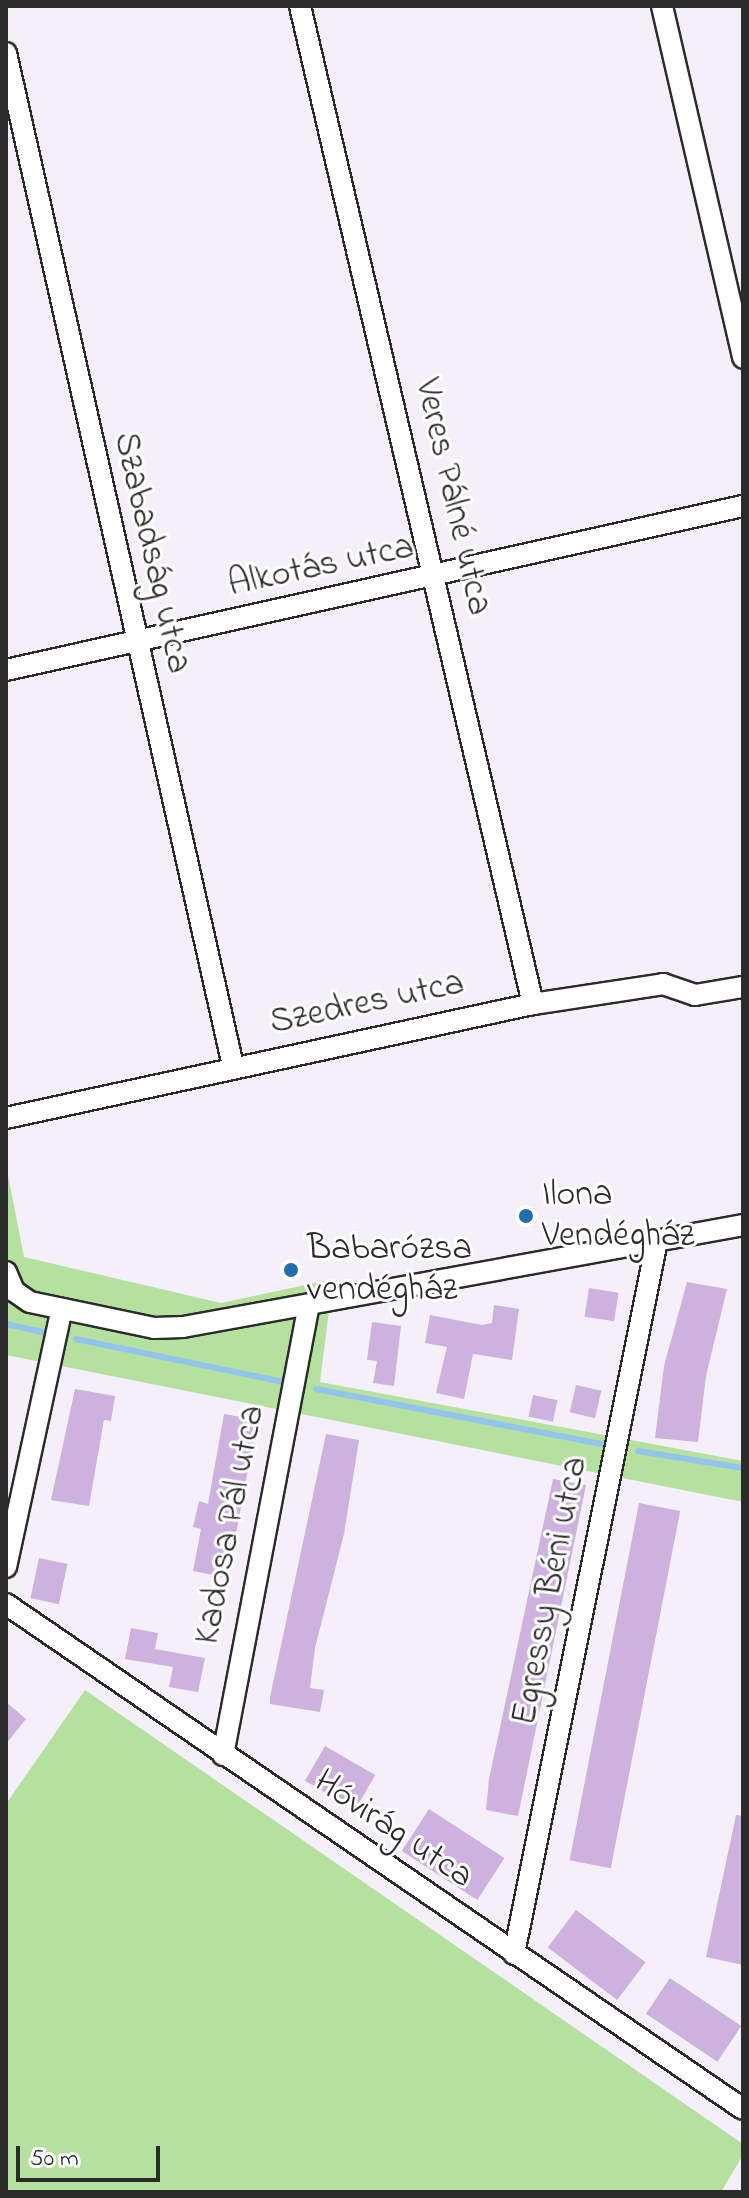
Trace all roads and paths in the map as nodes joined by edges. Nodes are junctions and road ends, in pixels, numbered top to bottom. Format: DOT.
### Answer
graph roads {
  1 [pos="300,6"];
  2 [pos="662,6"];
  3 [pos="6,53"];
  4 [pos="743,358"];
  5 [pos="743,506"];
  6 [pos="437,577"];
  7 [pos="136,641"];
  8 [pos="6,670"];
  9 [pos="743,987"];
  10 [pos="533,1004"];
  11 [pos="233,1066"];
  12 [pos="6,1118"];
  13 [pos="743,1225"];
  14 [pos="657,1241"];
  15 [pos="6,1272"];
  16 [pos="6,1297"];
  17 [pos="30,1302"];
  18 [pos="308,1308"];
  19 [pos="62,1309"];
  20 [pos="6,1567"];
  21 [pos="6,1604"];
  22 [pos="223,1755"];
  23 [pos="514,1954"];
  24 [pos="743,2085"];
  25 [pos="741,2108"];
  1 -- 6 [label="street, Veres Pálné utca"];
  2 -- 4 [label="street"];
  3 -- 7 [label="street, Szabadság utca"];
  5 -- 6 [label="street, Alkotás utca"];
  6 -- 7 [label="street, Alkotás utca"];
  6 -- 10 [label="street, Veres Pálné utca"];
  7 -- 8 [label="street, Alkotás utca"];
  7 -- 11 [label="street, Szabadság utca"];
  9 -- 10 [label="street, Szedres utca"];
  10 -- 11 [label="street, Szedres utca"];
  11 -- 12 [label="street, Szedres utca"];
  13 -- 14 [label="street"];
  14 -- 18 [label="street"];
  14 -- 23 [label="street, Egressy Béni utca"];
  15 -- 17 [label="street"];
  16 -- 17 [label="street"];
  17 -- 19 [label="street"];
  18 -- 19 [label="street"];
  18 -- 22 [label="street, Kadosa Pál utca"];
  19 -- 20 [label="street"];
  21 -- 22 [label="street, Hóvirág utca"];
  22 -- 23 [label="street, Hóvirág utca"];
  23 -- 25 [label="street, Hóvirág utca"];
  24 -- 25 [label="street"];
}
